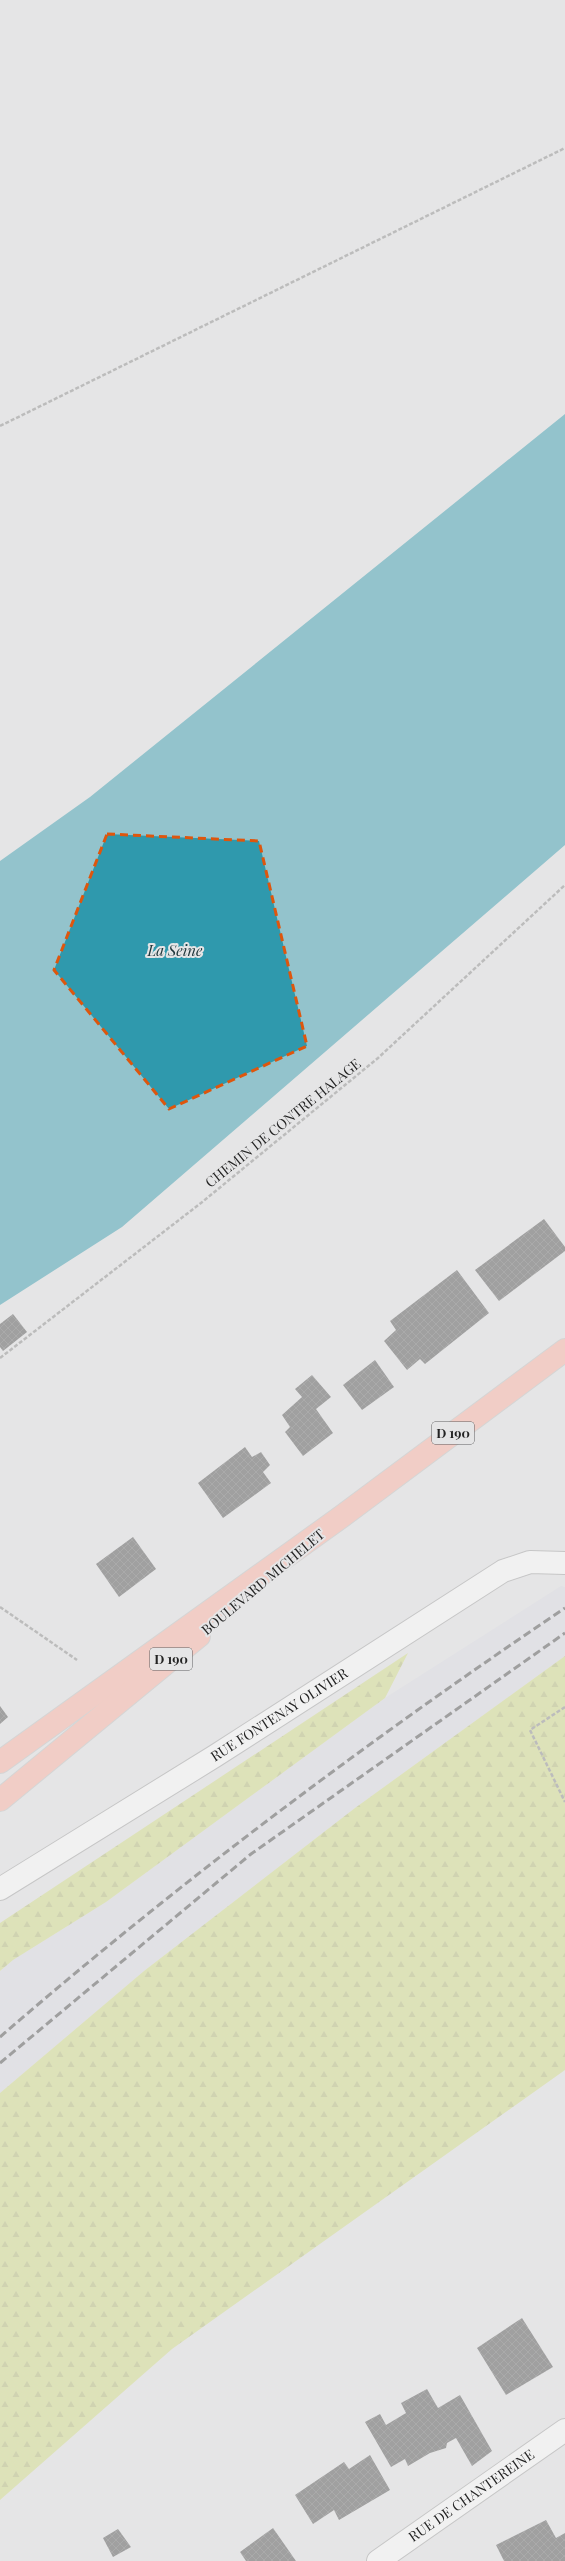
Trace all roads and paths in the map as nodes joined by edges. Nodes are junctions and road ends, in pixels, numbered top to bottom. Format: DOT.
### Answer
graph roads {
  1 [pos="565,148"];
  2 [pos="0,426"];
  3 [pos="565,885"];
  4 [pos="565,1350"];
  5 [pos="0,1358"];
  6 [pos="341,1518"];
  7 [pos="565,1563"];
  8 [pos="0,1607"];
  9 [pos="76,1660"];
  10 [pos="565,1707"];
  11 [pos="0,1762"];
  12 [pos="0,1800"];
  13 [pos="565,1802"];
  14 [pos="0,1889"];
  15 [pos="565,2430"];
  16 [pos="378,2561"];
  1 -- 2 [label="path"];
  3 -- 5 [label="path, CHEMIN DE CONTRE HALAGE"];
  4 -- 6 [label="main road, BOULEVARD MICHELET / D 190"];
  6 -- 11 [label="main road, BOULEVARD MICHELET / D 190"];
  6 -- 12 [label="main road, BOULEVARD MICHELET / D 190"];
  7 -- 14 [label="street, RUE FONTENAY OLIVIER"];
  8 -- 9 [label="path"];
  10 -- 13 [label="path"];
  15 -- 16 [label="street, RUE DE CHANTEREINE"];
}
